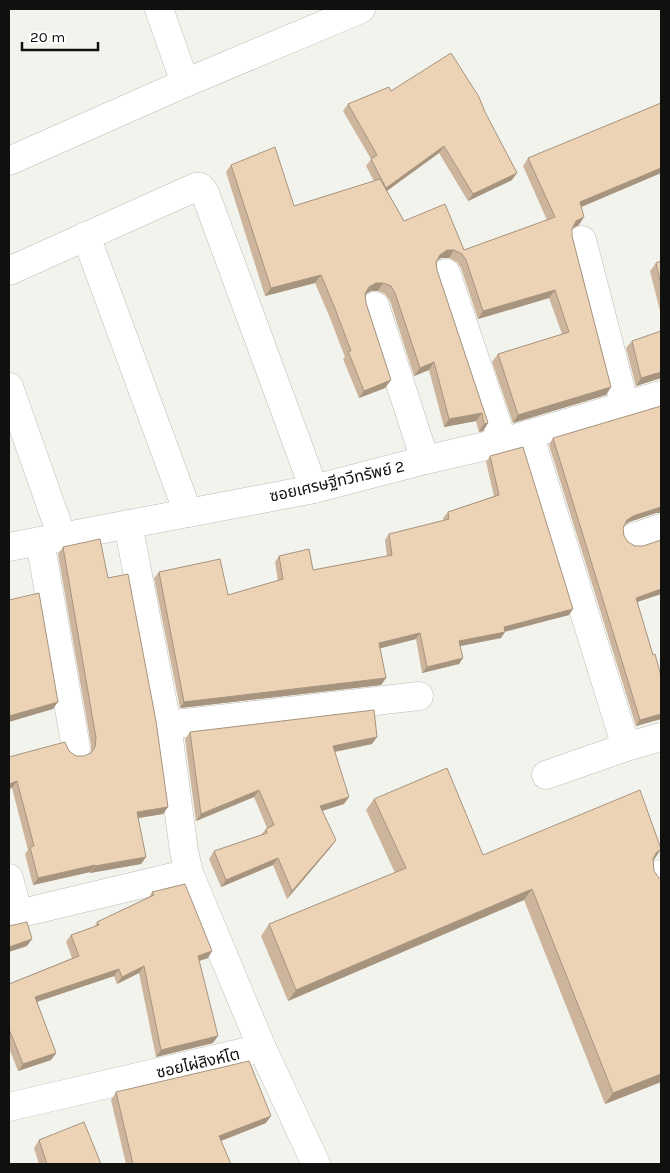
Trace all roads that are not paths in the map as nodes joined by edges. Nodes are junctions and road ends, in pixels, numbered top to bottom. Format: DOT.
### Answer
graph roads {
  1 [pos="160,9"];
  2 [pos="355,10"];
  3 [pos="185,82"];
  4 [pos="9,161"];
  5 [pos="86,236"];
  6 [pos="582,240"];
  7 [pos="9,272"];
  8 [pos="446,273"];
  9 [pos="374,306"];
  10 [pos="661,395"];
  11 [pos="12,403"];
  12 [pos="625,406"];
  13 [pos="516,438"];
  14 [pos="425,460"];
  15 [pos="314,489"];
  16 [pos="188,513"];
  17 [pos="128,524"];
  18 [pos="661,528"];
  19 [pos="634,537"];
  20 [pos="51,539"];
  21 [pos="9,547"];
  22 [pos="419,696"];
  23 [pos="167,725"];
  24 [pos="661,737"];
  25 [pos="626,747"];
  26 [pos="76,748"];
  27 [pos="546,775"];
  28 [pos="189,873"];
  29 [pos="9,878"];
  30 [pos="13,915"];
  31 [pos="262,1048"];
  32 [pos="9,1107"];
  33 [pos="316,1164"];
  1 -- 3 [label="street"];
  2 -- 3 [label="street"];
  3 -- 4 [label="street"];
  5 -- 7 [label="street"];
  5 -- 15 [label="street"];
  5 -- 16 [label="street"];
  6 -- 12 [label="street"];
  8 -- 13 [label="street"];
  9 -- 14 [label="street"];
  10 -- 12 [label="street, ซอยเศรษฐีทวีทรัพย์ 2"];
  11 -- 20 [label="street"];
  12 -- 13 [label="street, ซอยเศรษฐีทวีทรัพย์ 2"];
  13 -- 14 [label="street, ซอยเศรษฐีทวีทรัพย์ 2"];
  13 -- 25 [label="street"];
  14 -- 15 [label="street, ซอยเศรษฐีทวีทรัพย์ 2"];
  15 -- 16 [label="street, ซอยเศรษฐีทวีทรัพย์ 2"];
  16 -- 17 [label="street, ซอยเศรษฐีทวีทรัพย์ 2"];
  17 -- 20 [label="street, ซอยเศรษฐีทวีทรัพย์ 2"];
  17 -- 23 [label="street"];
  18 -- 19 [label="street"];
  20 -- 21 [label="street, ซอยเศรษฐีทวีทรัพย์ 2"];
  20 -- 26 [label="street"];
  22 -- 23 [label="street"];
  23 -- 28 [label="street"];
  24 -- 25 [label="street"];
  25 -- 27 [label="street"];
  28 -- 30 [label="street"];
  28 -- 31 [label="street"];
  29 -- 30 [label="street"];
  31 -- 32 [label="street, ซอยไผ่สิงห์โต"];
  31 -- 33 [label="street, ซอยไผ่สิงห์โต"];
}
